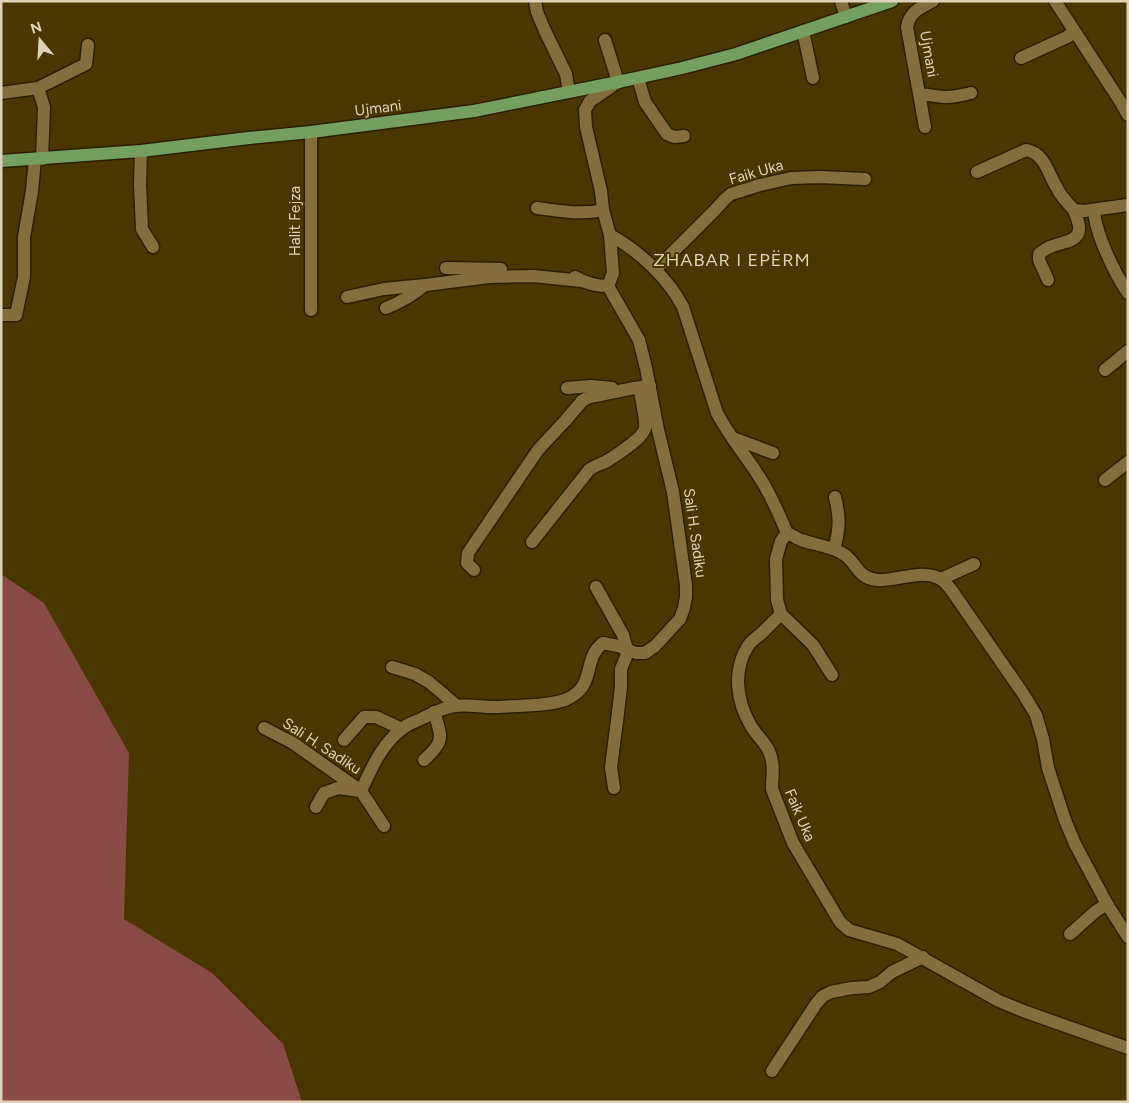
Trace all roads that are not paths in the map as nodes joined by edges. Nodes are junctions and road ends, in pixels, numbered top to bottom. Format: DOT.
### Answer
graph roads {
  1 [pos="535,1"];
  2 [pos="841,1"];
  3 [pos="892,1"];
  4 [pos="933,1"];
  5 [pos="1054,1"];
  6 [pos="846,17"];
  7 [pos="803,31"];
  8 [pos="1074,32"];
  9 [pos="605,40"];
  10 [pos="88,45"];
  11 [pos="1021,58"];
  12 [pos="638,78"];
  13 [pos="814,78"];
  14 [pos="618,82"];
  15 [pos="38,88"];
  16 [pos="568,92"];
  17 [pos="971,93"];
  18 [pos="3,94"];
  19 [pos="920,95"];
  20 [pos="1128,115"];
  21 [pos="925,127"];
  22 [pos="311,132"];
  23 [pos="684,136"];
  24 [pos="141,151"];
  25 [pos="38,159"];
  26 [pos="1,161"];
  27 [pos="977,172"];
  28 [pos="865,179"];
  29 [pos="1128,205"];
  30 [pos="536,208"];
  31 [pos="603,210"];
  32 [pos="1074,210"];
  33 [pos="1094,210"];
  34 [pos="610,235"];
  35 [pos="152,247"];
  36 [pos="446,268"];
  37 [pos="656,269"];
  38 [pos="1048,280"];
  39 [pos="582,281"];
  40 [pos="425,285"];
  41 [pos="608,286"];
  42 [pos="1128,293"];
  43 [pos="347,297"];
  44 [pos="386,308"];
  45 [pos="311,310"];
  46 [pos="1,315"];
  47 [pos="1128,351"];
  48 [pos="1105,370"];
  49 [pos="645,387"];
  50 [pos="567,388"];
  51 [pos="619,391"];
  52 [pos="733,438"];
  53 [pos="773,453"];
  54 [pos="1128,462"];
  55 [pos="1105,480"];
  56 [pos="835,497"];
  57 [pos="787,533"];
  58 [pos="532,542"];
  59 [pos="834,549"];
  60 [pos="974,564"];
  61 [pos="474,570"];
  62 [pos="941,579"];
  63 [pos="596,587"];
  64 [pos="781,614"];
  65 [pos="627,650"];
  66 [pos="392,667"];
  67 [pos="832,675"];
  68 [pos="456,705"];
  69 [pos="434,712"];
  70 [pos="264,728"];
  71 [pos="402,729"];
  72 [pos="344,740"];
  73 [pos="424,760"];
  74 [pos="614,788"];
  75 [pos="361,791"];
  76 [pos="316,807"];
  77 [pos="384,826"];
  78 [pos="1108,904"];
  79 [pos="1070,934"];
  80 [pos="1128,937"];
  81 [pos="922,957"];
  82 [pos="1128,1048"];
  83 [pos="772,1071"];
  1 -- 16 [label="street"];
  2 -- 6 [label="street"];
  3 -- 6 [label="main road, Ujmani"];
  4 -- 19 [label="street, Ujmani"];
  5 -- 8 [label="street"];
  6 -- 7 [label="main road, Ujmani"];
  7 -- 12 [label="main road, Ujmani"];
  7 -- 13 [label="street"];
  8 -- 11 [label="street"];
  8 -- 20 [label="street"];
  9 -- 14 [label="street"];
  10 -- 15 [label="street"];
  12 -- 14 [label="main road, Ujmani"];
  12 -- 23 [label="street"];
  14 -- 16 [label="main road, Ujmani"];
  14 -- 31 [label="street"];
  15 -- 18 [label="street"];
  15 -- 25 [label="street"];
  16 -- 22 [label="main road, Ujmani"];
  17 -- 19 [label="street, Ujmani"];
  19 -- 21 [label="street, Ujmani"];
  22 -- 24 [label="main road, Ujmani"];
  22 -- 45 [label="street, Halit Fejza"];
  24 -- 25 [label="main road, Ujmani"];
  24 -- 35 [label="street"];
  25 -- 26 [label="main road, Ujmani"];
  25 -- 46 [label="street"];
  27 -- 32 [label="street"];
  28 -- 37 [label="street, Faik Uka"];
  29 -- 33 [label="street"];
  30 -- 31 [label="street"];
  31 -- 34 [label="street"];
  32 -- 33 [label="street"];
  32 -- 38 [label="street"];
  33 -- 42 [label="street"];
  34 -- 37 [label="street"];
  34 -- 41 [label="street"];
  36 -- 39 [label="street"];
  37 -- 52 [label="street"];
  39 -- 40 [label="street"];
  39 -- 41 [label="street"];
  40 -- 43 [label="street"];
  40 -- 44 [label="street"];
  41 -- 49 [label="street, Sali H. Sadiku"];
  47 -- 48 [label="street"];
  49 -- 51 [label="street"];
  49 -- 58 [label="street, Sali H. Sadiku"];
  49 -- 65 [label="street, Sali H. Sadiku"];
  50 -- 51 [label="street"];
  51 -- 61 [label="street"];
  52 -- 53 [label="street"];
  52 -- 57 [label="street"];
  54 -- 55 [label="street"];
  56 -- 59 [label="street"];
  57 -- 59 [label="street"];
  57 -- 64 [label="street"];
  59 -- 62 [label="street"];
  60 -- 62 [label="street"];
  62 -- 78 [label="street"];
  63 -- 65 [label="street"];
  64 -- 67 [label="street"];
  64 -- 81 [label="street, Faik Uka"];
  65 -- 68 [label="street, Sali H. Sadiku"];
  65 -- 74 [label="street"];
  66 -- 68 [label="street"];
  68 -- 69 [label="street, Sali H. Sadiku"];
  69 -- 71 [label="street, Sali H. Sadiku"];
  69 -- 73 [label="street"];
  70 -- 75 [label="street, Sali H. Sadiku"];
  71 -- 72 [label="street, Sali H. Sadiku"];
  71 -- 75 [label="street, Sali H. Sadiku"];
  75 -- 76 [label="street, Sali H. Sadiku"];
  75 -- 77 [label="street, Sali H. Sadiku"];
  78 -- 79 [label="street"];
  78 -- 80 [label="street"];
  81 -- 82 [label="street, Faik Uka"];
  81 -- 83 [label="street"];
}
